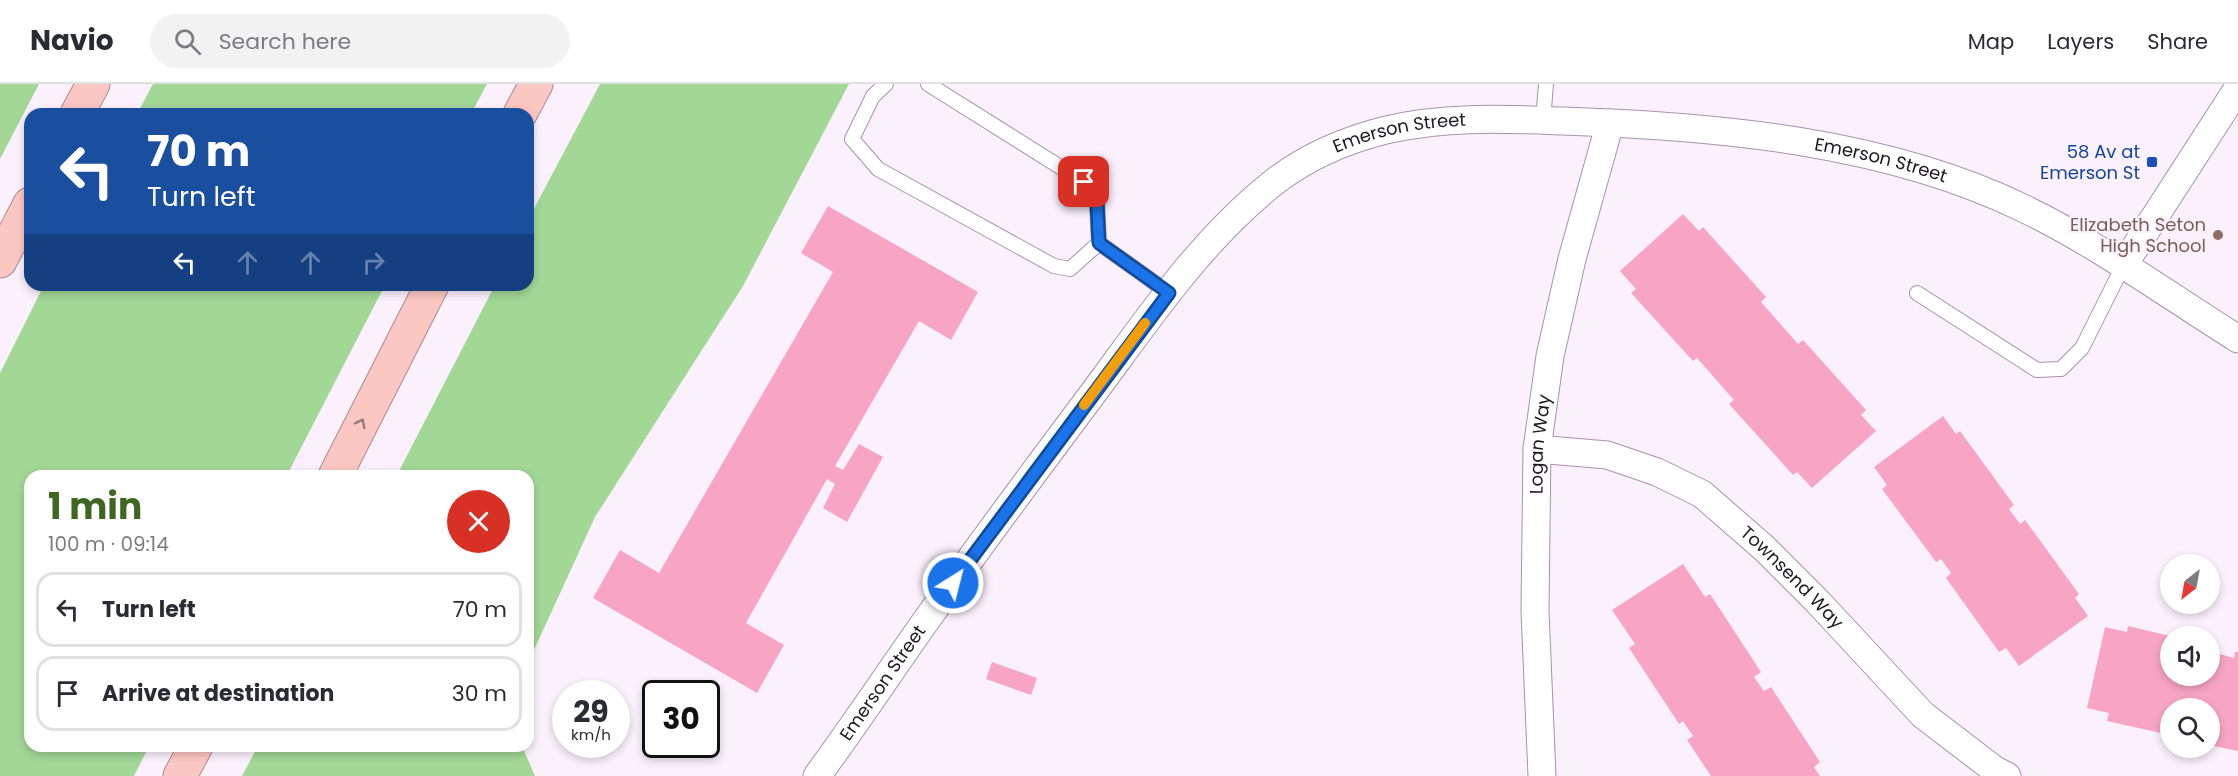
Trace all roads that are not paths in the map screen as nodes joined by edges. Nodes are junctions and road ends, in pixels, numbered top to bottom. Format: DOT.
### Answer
graph roads {
  1 [pos="93,84"];
  2 [pos="536,84"];
  3 [pos="886,84"];
  4 [pos="928,84"];
  5 [pos="1546,84"];
  6 [pos="2238,88"];
  7 [pos="80,108"];
  8 [pos="523,108"];
  9 [pos="1543,121"];
  10 [pos="1610,123"];
  11 [pos="24,215"];
  12 [pos="1099,243"];
  13 [pos="0,261"];
  14 [pos="2123,266"];
  15 [pos="429,291"];
  16 [pos="1169,293"];
  17 [pos="1917,293"];
  18 [pos="2238,339"];
  19 [pos="1537,449"];
  20 [pos="337,470"];
  21 [pos="193,752"];
  22 [pos="180,776"];
  23 [pos="817,776"];
  24 [pos="1542,776"];
  25 [pos="2007,776"];
  1 -- 7 [label="highway"];
  2 -- 8 [label="highway"];
  3 -- 12 [label="lane"];
  4 -- 12 [label="lane"];
  5 -- 9 [label="lane"];
  6 -- 14 [label="street"];
  9 -- 10 [label="street, Emerson Street"];
  9 -- 16 [label="street, Emerson Street"];
  10 -- 14 [label="street, Emerson Street"];
  10 -- 19 [label="street, Logan Way"];
  11 -- 13 [label="highway"];
  12 -- 16 [label="lane"];
  14 -- 17 [label="lane"];
  14 -- 18 [label="street, Emerson Street"];
  20 -- 15 [label="highway, one-way"];
  16 -- 23 [label="street, Emerson Street"];
  19 -- 24 [label="street, Logan Way"];
  19 -- 25 [label="street, Townsend Way"];
  21 -- 22 [label="highway"];
}
